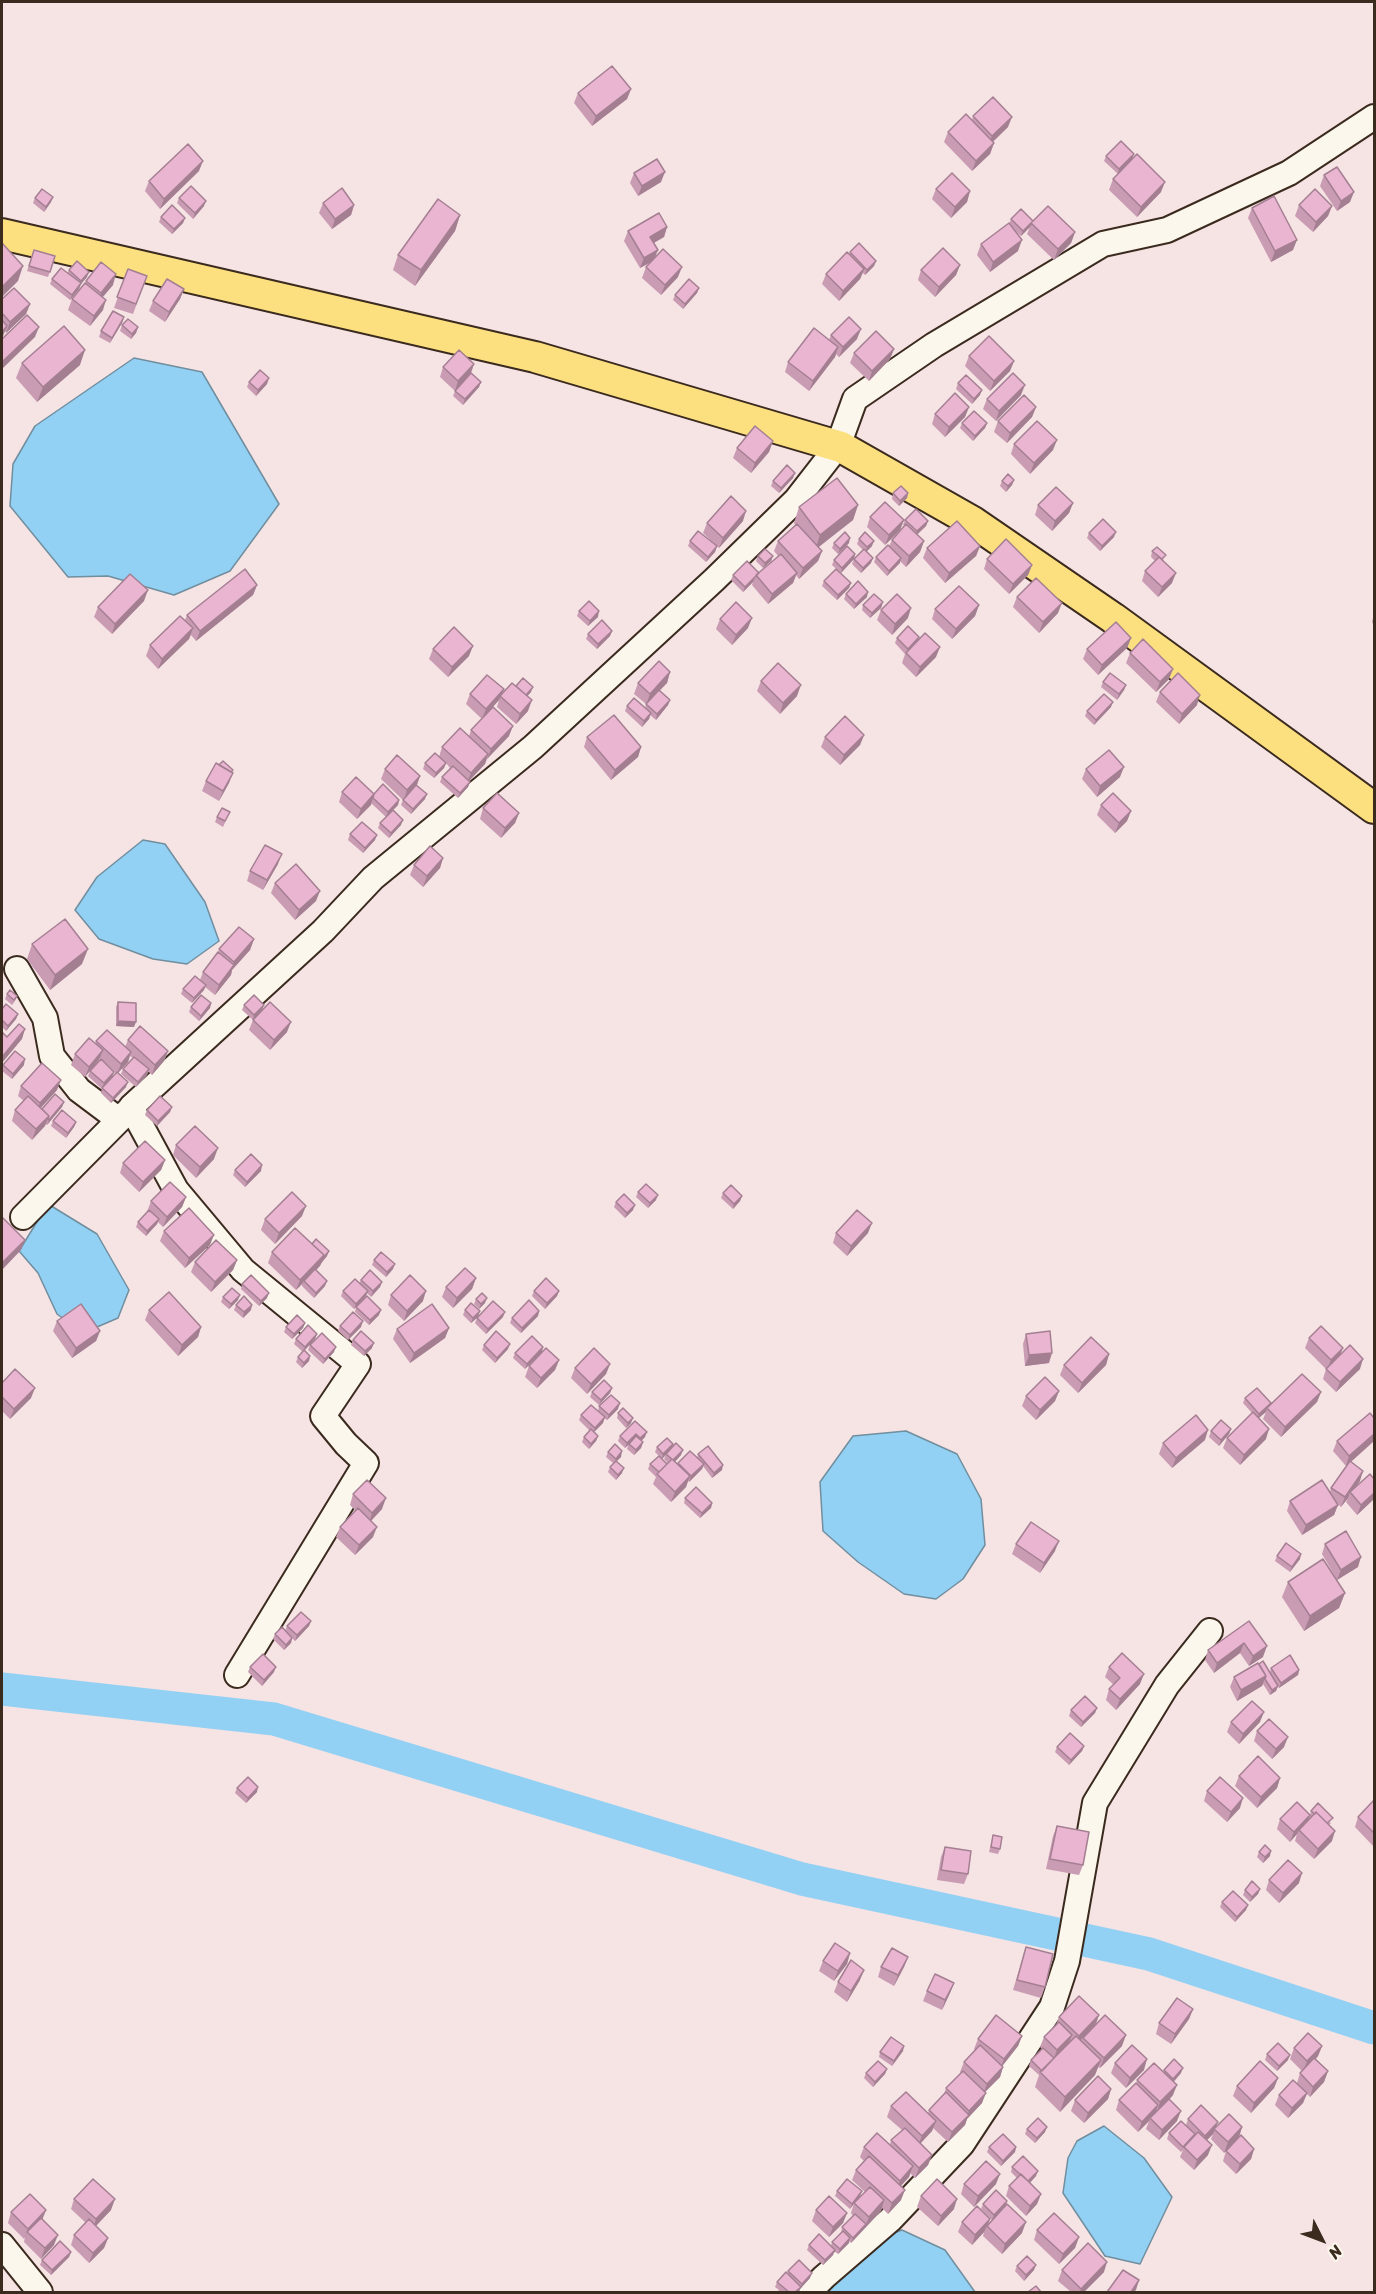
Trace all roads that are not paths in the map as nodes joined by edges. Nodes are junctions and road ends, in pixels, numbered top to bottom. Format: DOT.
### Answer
graph roads {
  1 [pos="1374,117"];
  2 [pos="2,234"];
  3 [pos="838,446"];
  4 [pos="1374,808"];
  5 [pos="17,969"];
  6 [pos="125,1114"];
  7 [pos="23,1216"];
  8 [pos="1210,1631"];
  9 [pos="237,1675"];
  10 [pos="2,2245"];
  11 [pos="40,2292"];
  12 [pos="809,2292"];
  1 -- 3 [label="street"];
  2 -- 3 [label="main road"];
  3 -- 4 [label="main road"];
  3 -- 6 [label="street"];
  5 -- 6 [label="street"];
  6 -- 7 [label="street"];
  6 -- 9 [label="street"];
  8 -- 12 [label="street"];
  10 -- 11 [label="street"];
}
